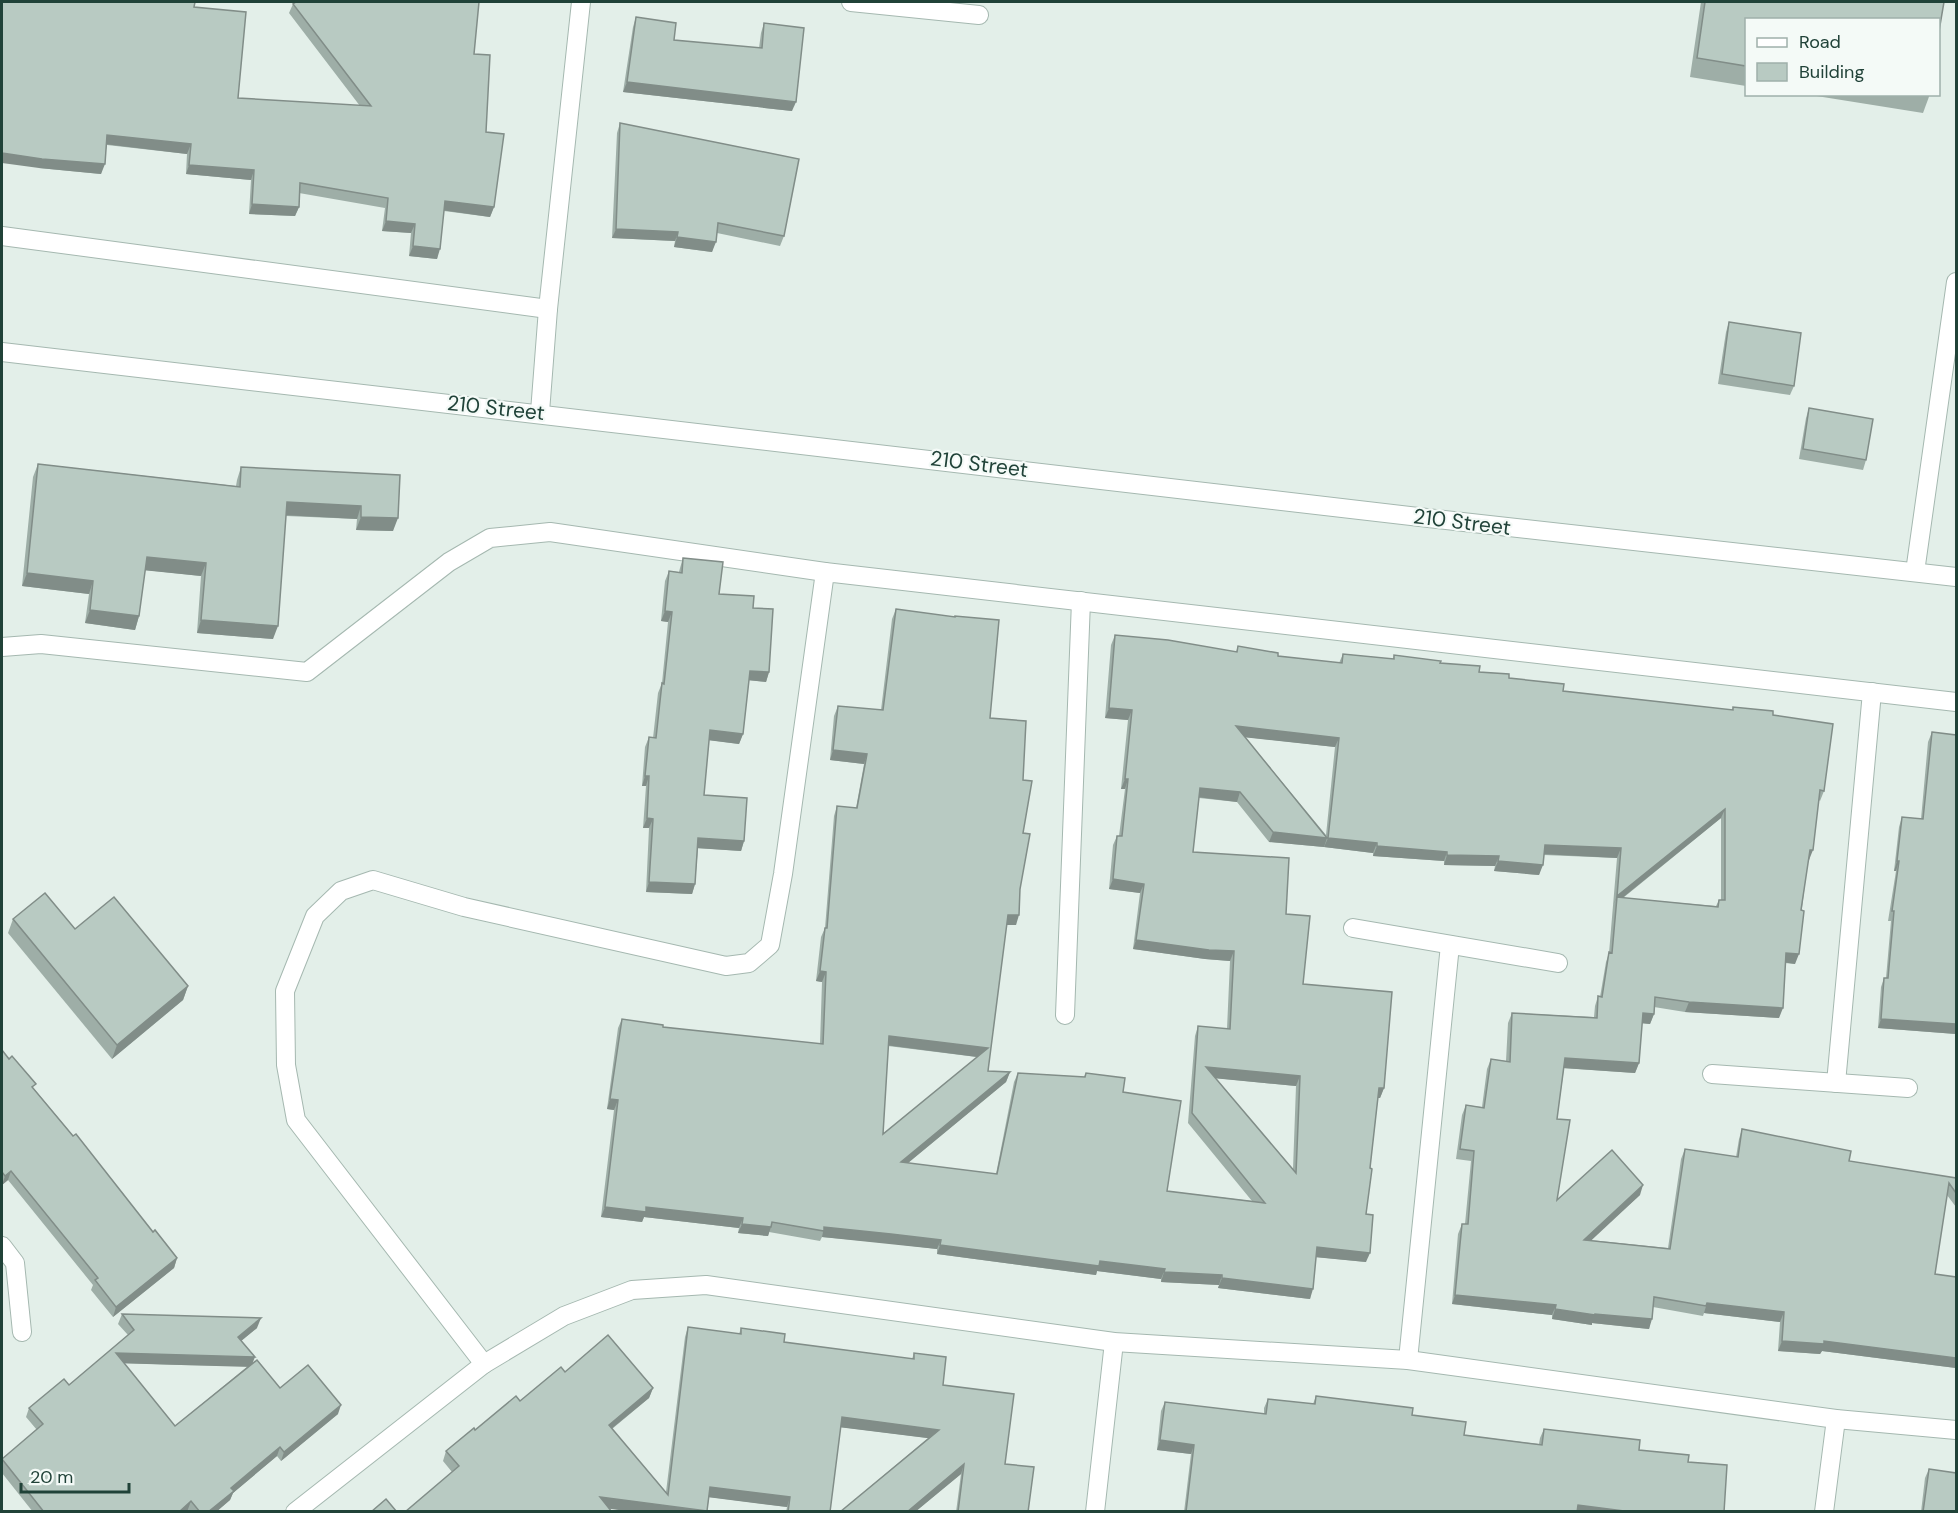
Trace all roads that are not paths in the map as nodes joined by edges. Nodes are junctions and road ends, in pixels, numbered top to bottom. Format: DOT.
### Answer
graph roads {
  1 [pos="581,2"];
  2 [pos="851,2"];
  3 [pos="979,15"];
  4 [pos="2,236"];
  5 [pos="1956,282"];
  6 [pos="548,309"];
  7 [pos="2,352"];
  8 [pos="540,412"];
  9 [pos="825,572"];
  10 [pos="1915,572"];
  11 [pos="1956,577"];
  12 [pos="1081,601"];
  13 [pos="2,647"];
  14 [pos="1872,692"];
  15 [pos="1956,702"];
  16 [pos="1353,928"];
  17 [pos="1450,945"];
  18 [pos="1558,963"];
  19 [pos="1065,1015"];
  20 [pos="1712,1074"];
  21 [pos="1836,1083"];
  22 [pos="1908,1088"];
  23 [pos="2,1246"];
  24 [pos="22,1332"];
  25 [pos="1114,1342"];
  26 [pos="1408,1360"];
  27 [pos="484,1364"];
  28 [pos="1836,1419"];
  29 [pos="1956,1430"];
  30 [pos="296,1512"];
  31 [pos="1095,1512"];
  32 [pos="1824,1512"];
  1 -- 6 [label="street"];
  2 -- 3 [label="street"];
  4 -- 6 [label="street"];
  5 -- 10 [label="street"];
  6 -- 8 [label="street"];
  7 -- 8 [label="street, 210 Street"];
  8 -- 10 [label="street, 210 Street"];
  9 -- 12 [label="street"];
  9 -- 13 [label="street"];
  9 -- 27 [label="street"];
  10 -- 11 [label="street, 210 Street"];
  12 -- 14 [label="street"];
  12 -- 19 [label="street"];
  14 -- 15 [label="street"];
  14 -- 21 [label="street"];
  16 -- 17 [label="street"];
  17 -- 18 [label="street"];
  17 -- 26 [label="street"];
  20 -- 21 [label="street"];
  21 -- 22 [label="street"];
  23 -- 24 [label="street"];
  25 -- 26 [label="street"];
  25 -- 27 [label="street"];
  25 -- 31 [label="street"];
  26 -- 28 [label="street"];
  27 -- 30 [label="street"];
  28 -- 29 [label="street"];
  28 -- 32 [label="street"];
}
